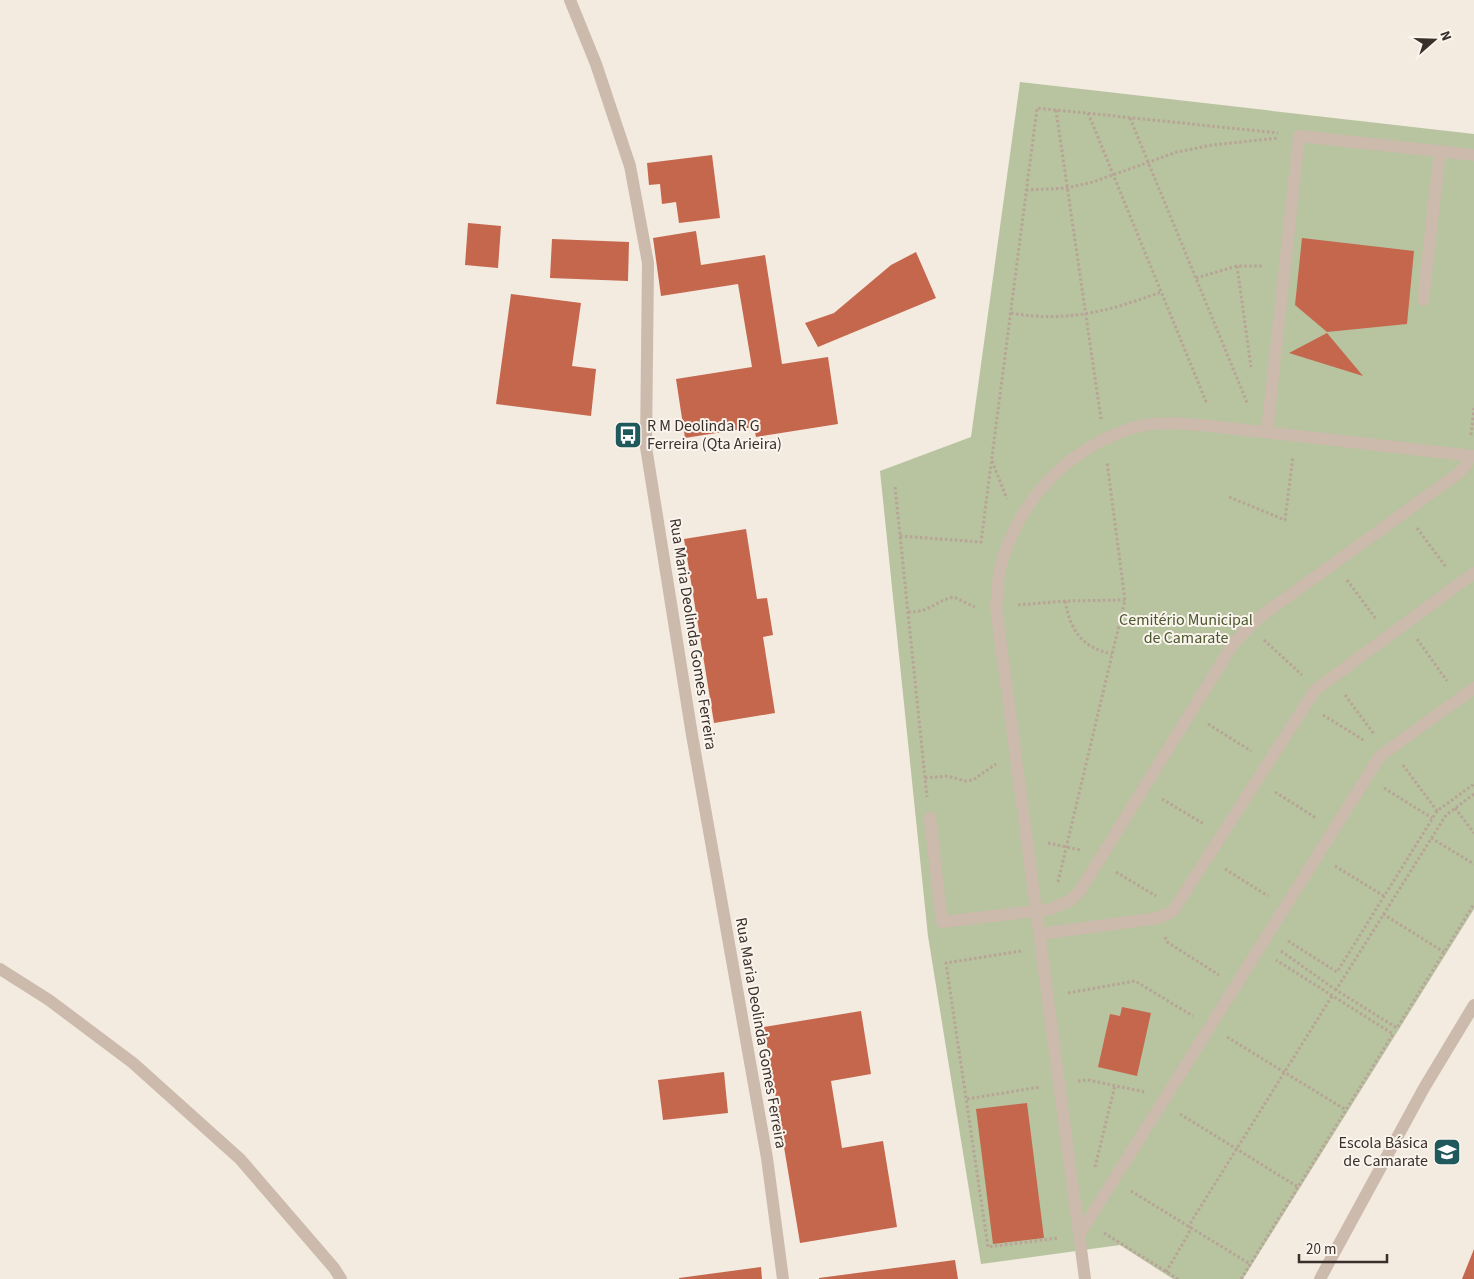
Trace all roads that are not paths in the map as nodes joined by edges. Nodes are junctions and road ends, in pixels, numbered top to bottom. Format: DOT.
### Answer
graph roads {
  1 [pos="570,0"];
  2 [pos="1440,151"];
  3 [pos="1474,154"];
  4 [pos="1422,300"];
  5 [pos="1263,432"];
  6 [pos="1471,457"];
  7 [pos="1474,573"];
  8 [pos="1474,688"];
  9 [pos="930,818"];
  10 [pos="1036,910"];
  11 [pos="1040,934"];
  12 [pos="0,969"];
  13 [pos="1474,1005"];
  14 [pos="1079,1235"];
  15 [pos="341,1279"];
  16 [pos="783,1279"];
  17 [pos="1085,1279"];
  18 [pos="1320,1279"];
  1 -- 16 [label="street, Rua Maria Deolinda Gomes Ferreira"];
  2 -- 3 [label="street"];
  2 -- 4 [label="street"];
  2 -- 5 [label="street"];
  5 -- 6 [label="street"];
  5 -- 10 [label="street"];
  6 -- 10 [label="street"];
  7 -- 11 [label="street"];
  8 -- 14 [label="street"];
  9 -- 10 [label="street"];
  10 -- 11 [label="street"];
  11 -- 14 [label="street"];
  12 -- 15 [label="street"];
  13 -- 18 [label="street"];
  14 -- 17 [label="street"];
}
